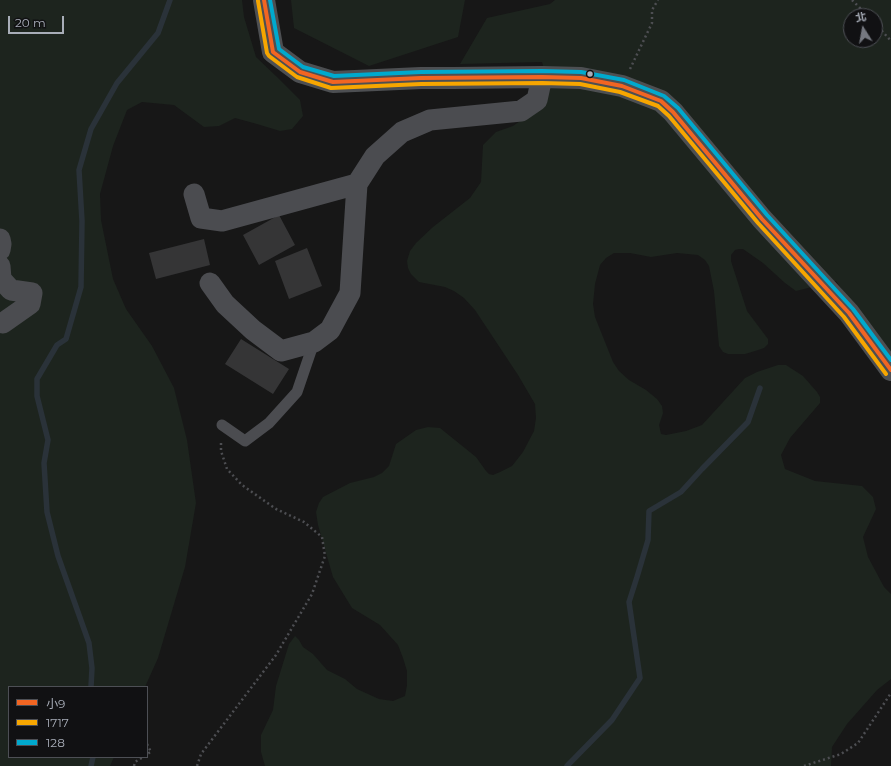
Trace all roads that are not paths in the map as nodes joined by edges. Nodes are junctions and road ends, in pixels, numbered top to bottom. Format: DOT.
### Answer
graph roads {
  1 [pos="264,0"];
  2 [pos="542,76"];
  3 [pos="357,184"];
  4 [pos="194,194"];
  5 [pos="0,239"];
  6 [pos="0,250"];
  7 [pos="0,266"];
  8 [pos="210,283"];
  9 [pos="3,323"];
  10 [pos="314,342"];
  11 [pos="891,370"];
  12 [pos="222,425"];
  1 -- 2 [label="main road"];
  2 -- 3 [label="street"];
  2 -- 11 [label="main road"];
  3 -- 4 [label="street"];
  3 -- 10 [label="street"];
  5 -- 6 [label="street"];
  7 -- 9 [label="street"];
  8 -- 10 [label="street"];
  10 -- 12 [label="lane"];
}
